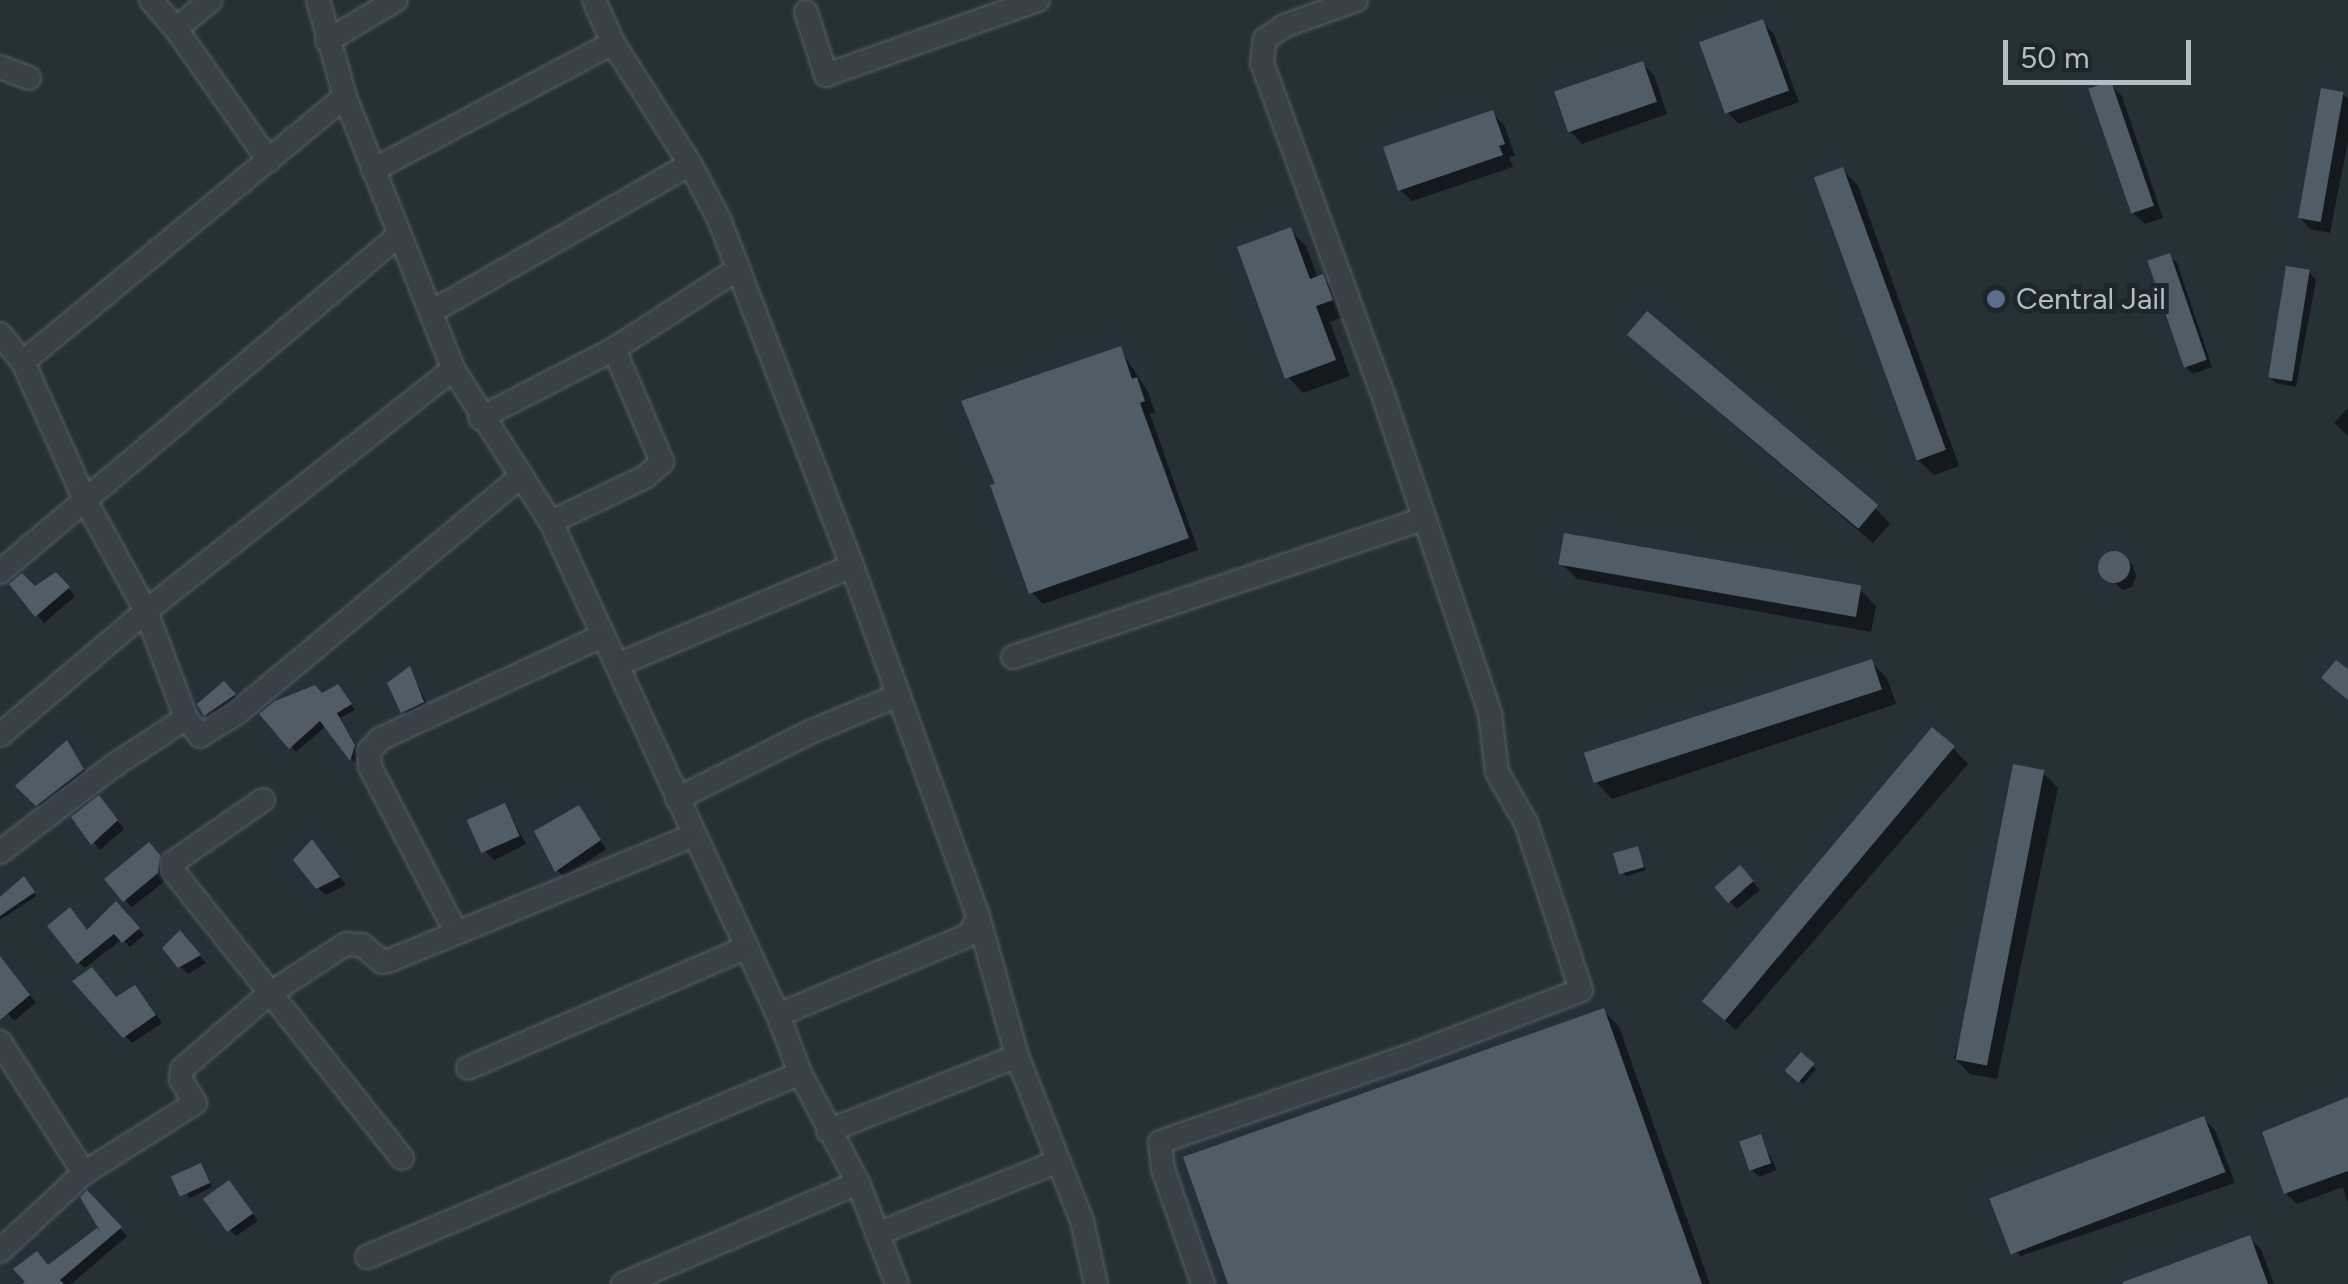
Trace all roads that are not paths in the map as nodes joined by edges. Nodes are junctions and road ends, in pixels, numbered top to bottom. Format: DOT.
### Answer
graph roads {
  1 [pos="151,0"];
  2 [pos="211,0"];
  3 [pos="318,0"];
  4 [pos="396,0"];
  5 [pos="594,0"];
  6 [pos="1038,0"];
  7 [pos="1356,0"];
  8 [pos="806,12"];
  9 [pos="176,29"];
  10 [pos="328,42"];
  11 [pos="612,43"];
  12 [pos="0,67"];
  13 [pos="30,78"];
  14 [pos="345,97"];
  15 [pos="269,161"];
  16 [pos="690,164"];
  17 [pos="373,170"];
  18 [pos="398,236"];
  19 [pos="738,269"];
  20 [pos="431,312"];
  21 [pos="0,334"];
  22 [pos="614,348"];
  23 [pos="24,362"];
  24 [pos="453,370"];
  25 [pos="480,418"];
  26 [pos="521,476"];
  27 [pos="84,498"];
  28 [pos="1424,518"];
  29 [pos="550,522"];
  30 [pos="852,566"];
  31 [pos="0,572"];
  32 [pos="146,611"];
  33 [pos="602,636"];
  34 [pos="1013,657"];
  35 [pos="617,665"];
  36 [pos="898,695"];
  37 [pos="186,718"];
  38 [pos="0,735"];
  39 [pos="678,799"];
  40 [pos="263,800"];
  41 [pos="694,835"];
  42 [pos="0,852"];
  43 [pos="978,916"];
  44 [pos="456,932"];
  45 [pos="745,948"];
  46 [pos="269,994"];
  47 [pos="778,1015"];
  48 [pos="2,1052"];
  49 [pos="1017,1056"];
  50 [pos="468,1068"];
  51 [pos="800,1073"];
  52 [pos="828,1131"];
  53 [pos="402,1158"];
  54 [pos="1059,1161"];
  55 [pos="84,1173"];
  56 [pos="858,1183"];
  57 [pos="877,1234"];
  58 [pos="0,1251"];
  59 [pos="367,1257"];
  60 [pos="623,1284"];
  61 [pos="897,1284"];
  62 [pos="1095,1284"];
  63 [pos="1203,1284"];
  1 -- 9 [label="street"];
  2 -- 9 [label="street"];
  3 -- 10 [label="street"];
  4 -- 10 [label="street"];
  5 -- 11 [label="street"];
  6 -- 8 [label="street"];
  7 -- 28 [label="street"];
  9 -- 15 [label="street"];
  10 -- 14 [label="street"];
  11 -- 16 [label="street"];
  11 -- 17 [label="street"];
  12 -- 13 [label="street"];
  14 -- 15 [label="street"];
  14 -- 17 [label="street"];
  15 -- 23 [label="street"];
  16 -- 19 [label="street"];
  16 -- 20 [label="street"];
  17 -- 18 [label="street"];
  18 -- 20 [label="street"];
  18 -- 27 [label="street"];
  19 -- 22 [label="street"];
  19 -- 30 [label="street"];
  20 -- 24 [label="street"];
  21 -- 23 [label="street"];
  22 -- 25 [label="street"];
  22 -- 29 [label="street"];
  23 -- 27 [label="street"];
  24 -- 25 [label="street"];
  24 -- 32 [label="street"];
  25 -- 26 [label="street"];
  26 -- 29 [label="street"];
  26 -- 37 [label="street"];
  27 -- 31 [label="street"];
  27 -- 32 [label="street"];
  28 -- 34 [label="street"];
  28 -- 63 [label="street"];
  29 -- 33 [label="street"];
  30 -- 35 [label="street"];
  30 -- 36 [label="street"];
  32 -- 37 [label="street"];
  32 -- 38 [label="street"];
  33 -- 35 [label="street"];
  33 -- 44 [label="street"];
  35 -- 39 [label="street"];
  36 -- 39 [label="street"];
  36 -- 43 [label="street"];
  37 -- 42 [label="street"];
  39 -- 41 [label="street"];
  40 -- 46 [label="street"];
  41 -- 44 [label="street"];
  41 -- 45 [label="street"];
  43 -- 47 [label="street"];
  43 -- 49 [label="street"];
  44 -- 46 [label="street"];
  45 -- 47 [label="street"];
  45 -- 50 [label="street"];
  46 -- 53 [label="street"];
  46 -- 55 [label="street"];
  47 -- 51 [label="street"];
  48 -- 55 [label="street"];
  49 -- 52 [label="street"];
  49 -- 54 [label="street"];
  51 -- 52 [label="street"];
  51 -- 59 [label="street"];
  52 -- 56 [label="street"];
  54 -- 57 [label="street"];
  54 -- 62 [label="street"];
  55 -- 58 [label="street"];
  56 -- 57 [label="street"];
  56 -- 60 [label="street"];
  57 -- 61 [label="street"];
}
